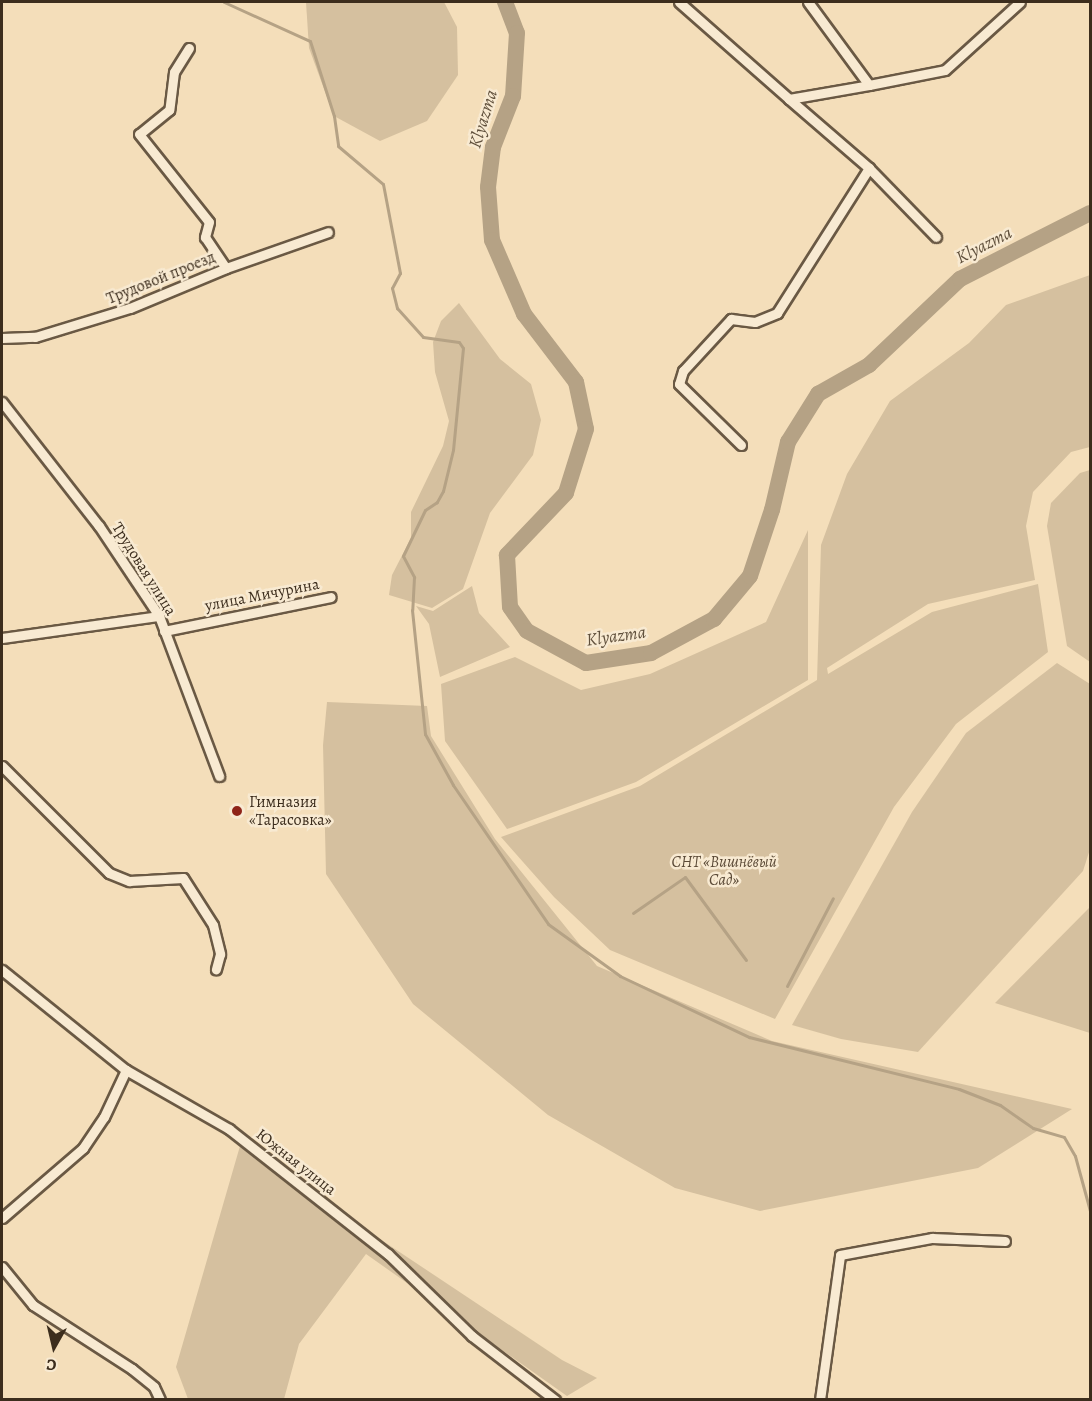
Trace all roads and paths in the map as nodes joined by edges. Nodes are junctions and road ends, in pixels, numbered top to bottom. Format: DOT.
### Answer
graph roads {
  1 [pos="679,2"];
  2 [pos="808,2"];
  3 [pos="1020,2"];
  4 [pos="189,48"];
  5 [pos="868,85"];
  6 [pos="789,99"];
  7 [pos="869,168"];
  8 [pos="328,232"];
  9 [pos="936,237"];
  10 [pos="226,267"];
  11 [pos="2,338"];
  12 [pos="2,402"];
  13 [pos="741,446"];
  14 [pos="331,597"];
  15 [pos="159,616"];
  16 [pos="164,631"];
  17 [pos="2,638"];
  18 [pos="2,766"];
  19 [pos="219,776"];
  20 [pos="216,969"];
  21 [pos="3,974"];
  22 [pos="126,1070"];
  23 [pos="2,1218"];
  24 [pos="1005,1241"];
  25 [pos="2,1267"];
  26 [pos="160,1400"];
  27 [pos="555,1400"];
  28 [pos="820,1400"];
  1 -- 6 [label="street"];
  2 -- 5 [label="street"];
  3 -- 5 [label="street"];
  4 -- 10 [label="street"];
  5 -- 6 [label="street"];
  6 -- 7 [label="street"];
  7 -- 9 [label="street"];
  7 -- 13 [label="street"];
  8 -- 10 [label="street, Трудовой проезд"];
  10 -- 11 [label="street, Трудовой проезд"];
  12 -- 15 [label="street, Трудовая улица"];
  14 -- 16 [label="street, улица Мичурина"];
  15 -- 16 [label="street, Трудовая улица"];
  15 -- 17 [label="street"];
  16 -- 19 [label="street, Трудовая улица"];
  18 -- 20 [label="street"];
  21 -- 22 [label="street, Южная улица"];
  22 -- 23 [label="street"];
  22 -- 27 [label="street, Южная улица"];
  24 -- 28 [label="street"];
  25 -- 26 [label="street"];
}
